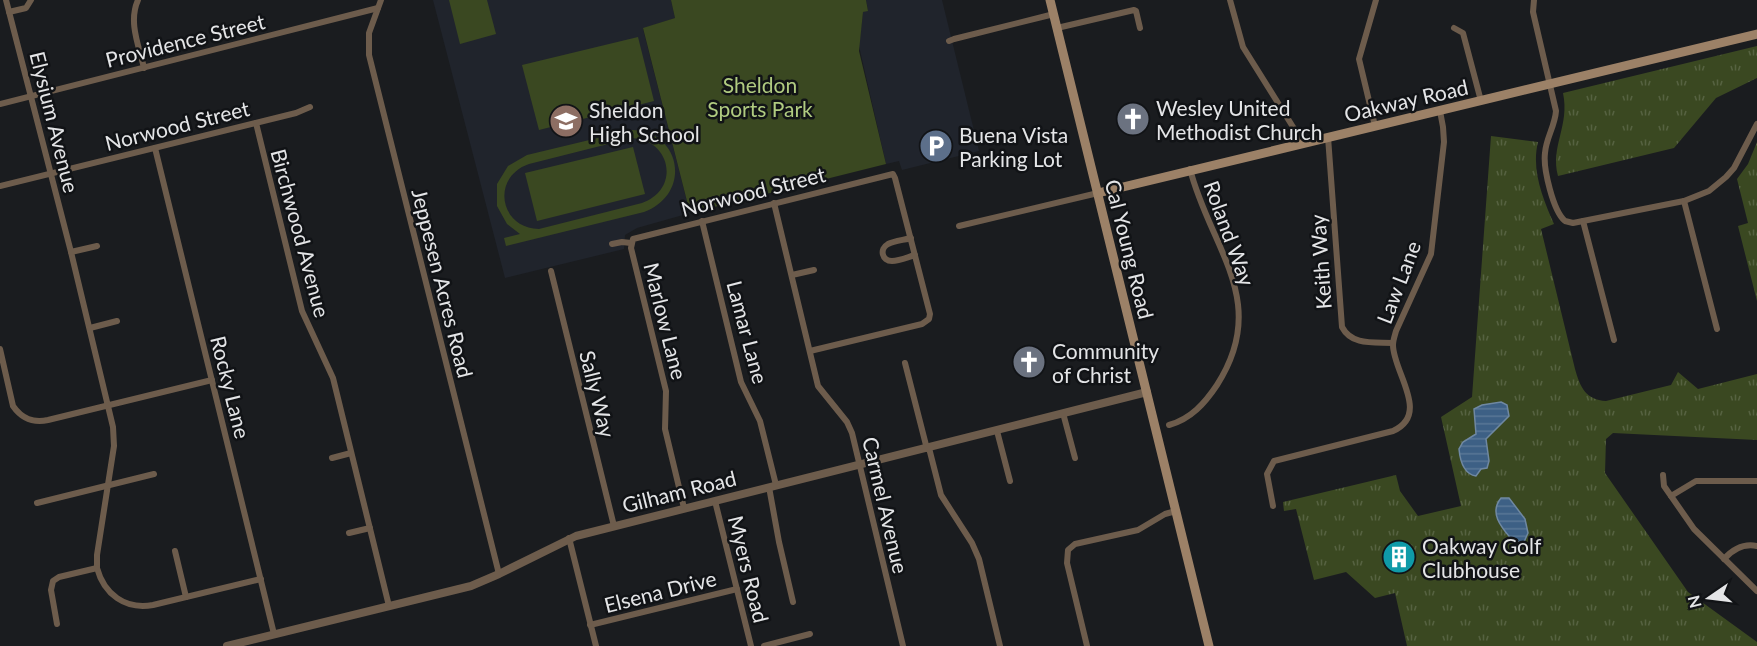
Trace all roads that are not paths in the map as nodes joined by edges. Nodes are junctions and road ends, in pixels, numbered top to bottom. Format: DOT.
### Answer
graph roads {
  1 [pos="6,0"];
  2 [pos="31,0"];
  3 [pos="138,0"];
  4 [pos="381,0"];
  5 [pos="1050,0"];
  6 [pos="1230,0"];
  7 [pos="1376,0"];
  8 [pos="1534,0"];
  9 [pos="378,8"];
  10 [pos="9,12"];
  11 [pos="1054,14"];
  12 [pos="1057,28"];
  13 [pos="1140,28"];
  14 [pos="1454,28"];
  15 [pos="1757,34"];
  16 [pos="949,41"];
  17 [pos="144,68"];
  18 [pos="1551,84"];
  19 [pos="32,96"];
  20 [pos="1481,101"];
  21 [pos="0,104"];
  22 [pos="310,106"];
  23 [pos="1440,111"];
  24 [pos="256,123"];
  25 [pos="1757,123"];
  26 [pos="1375,126"];
  27 [pos="1328,137"];
  28 [pos="1303,143"];
  29 [pos="155,148"];
  30 [pos="1190,170"];
  31 [pos="51,174"];
  32 [pos="0,186"];
  33 [pos="1098,193"];
  34 [pos="1683,201"];
  35 [pos="774,202"];
  36 [pos="702,220"];
  37 [pos="1583,221"];
  38 [pos="959,226"];
  39 [pos="911,238"];
  40 [pos="612,244"];
  41 [pos="97,246"];
  42 [pos="631,246"];
  43 [pos="71,252"];
  44 [pos="915,255"];
  45 [pos="814,270"];
  46 [pos="550,271"];
  47 [pos="792,276"];
  48 [pos="117,321"];
  49 [pos="90,328"];
  50 [pos="1717,329"];
  51 [pos="1614,340"];
  52 [pos="1393,342"];
  53 [pos="0,349"];
  54 [pos="810,351"];
  55 [pos="905,363"];
  56 [pos="212,380"];
  57 [pos="1147,392"];
  58 [pos="109,406"];
  59 [pos="1063,413"];
  60 [pos="1169,424"];
  61 [pos="997,431"];
  62 [pos="928,448"];
  63 [pos="351,453"];
  64 [pos="332,458"];
  65 [pos="1075,458"];
  66 [pos="859,465"];
  67 [pos="154,474"];
  68 [pos="1663,475"];
  69 [pos="1010,481"];
  70 [pos="1757,481"];
  71 [pos="108,485"];
  72 [pos="772,486"];
  73 [pos="1671,496"];
  74 [pos="715,501"];
  75 [pos="37,503"];
  76 [pos="1273,506"];
  77 [pos="684,508"];
  78 [pos="1176,511"];
  79 [pos="614,526"];
  80 [pos="370,528"];
  81 [pos="349,533"];
  82 [pos="569,538"];
  83 [pos="1757,546"];
  84 [pos="175,551"];
  85 [pos="1724,559"];
  86 [pos="97,568"];
  87 [pos="499,574"];
  88 [pos="261,579"];
  89 [pos="737,589"];
  90 [pos="1757,591"];
  91 [pos="186,597"];
  92 [pos="794,602"];
  93 [pos="389,606"];
  94 [pos="57,624"];
  95 [pos="590,625"];
  96 [pos="274,634"];
  97 [pos="810,634"];
  98 [pos="226,646"];
  99 [pos="596,646"];
  100 [pos="751,646"];
  101 [pos="764,646"];
  102 [pos="903,646"];
  103 [pos="1000,646"];
  104 [pos="1087,646"];
  105 [pos="1209,646"];
  1 -- 10 [label="street, Elysium Avenue"];
  2 -- 10 [label="street"];
  3 -- 17 [label="street"];
  4 -- 9 [label="street, Jeppesen Acres Road"];
  5 -- 11 [label="main road, Cal Young Road"];
  6 -- 28 [label="street"];
  7 -- 26 [label="street"];
  8 -- 18 [label="street"];
  9 -- 17 [label="street, Providence Street"];
  9 -- 87 [label="street, Jeppesen Acres Road"];
  10 -- 19 [label="street, Elysium Avenue"];
  11 -- 12 [label="main road, Cal Young Road"];
  11 -- 16 [label="street"];
  12 -- 13 [label="street"];
  12 -- 33 [label="main road, Cal Young Road"];
  14 -- 20 [label="street"];
  15 -- 18 [label="main road, Oakway Road"];
  17 -- 19 [label="street, Providence Street"];
  18 -- 20 [label="main road, Oakway Road"];
  18 -- 37 [label="street"];
  19 -- 21 [label="street, Providence Street"];
  19 -- 31 [label="street, Elysium Avenue"];
  20 -- 23 [label="main road, Oakway Road"];
  22 -- 24 [label="street, Norwood Street"];
  23 -- 26 [label="main road, Oakway Road"];
  23 -- 52 [label="street, Law Lane"];
  24 -- 29 [label="street, Norwood Street"];
  24 -- 63 [label="street, Birchwood Avenue"];
  25 -- 34 [label="street"];
  26 -- 27 [label="main road, Oakway Road"];
  27 -- 28 [label="main road, Oakway Road"];
  27 -- 52 [label="street, Keith Way"];
  28 -- 30 [label="main road, Oakway Road"];
  29 -- 31 [label="street, Norwood Street"];
  29 -- 56 [label="street, Rocky Lane"];
  30 -- 33 [label="main road, Oakway Road"];
  30 -- 60 [label="street, Roland Way"];
  31 -- 32 [label="street, Norwood Street"];
  31 -- 43 [label="street, Elysium Avenue"];
  33 -- 38 [label="street, Oakway Road"];
  33 -- 57 [label="main road, Cal Young Road"];
  34 -- 37 [label="street"];
  34 -- 50 [label="street"];
  35 -- 36 [label="street, Norwood Street"];
  35 -- 39 [label="street, Norwood Street"];
  35 -- 47 [label="street, Carmel Avenue"];
  36 -- 42 [label="street, Norwood Street"];
  36 -- 72 [label="street, Lamar Lane"];
  37 -- 51 [label="street"];
  39 -- 44 [label="street"];
  39 -- 44 [label="street"];
  40 -- 42 [label="street"];
  41 -- 43 [label="street"];
  42 -- 77 [label="street, Marlow Lane"];
  43 -- 49 [label="street, Elysium Avenue"];
  44 -- 54 [label="street"];
  45 -- 47 [label="street"];
  46 -- 79 [label="street, Sally Way"];
  47 -- 54 [label="street, Carmel Avenue"];
  48 -- 49 [label="street"];
  49 -- 58 [label="street, Elysium Avenue"];
  52 -- 76 [label="street, Law Lane"];
  53 -- 58 [label="street"];
  54 -- 66 [label="street, Carmel Avenue"];
  55 -- 62 [label="street"];
  56 -- 58 [label="street"];
  56 -- 88 [label="street, Rocky Lane"];
  57 -- 59 [label="street, Gilham Road"];
  57 -- 78 [label="main road, Cal Young Road"];
  58 -- 71 [label="street, Elysium Avenue"];
  59 -- 61 [label="street, Gilham Road"];
  59 -- 65 [label="street"];
  61 -- 62 [label="street, Gilham Road"];
  61 -- 69 [label="street"];
  62 -- 66 [label="street, Gilham Road"];
  62 -- 103 [label="street"];
  63 -- 64 [label="street"];
  63 -- 80 [label="street, Birchwood Avenue"];
  66 -- 72 [label="street, Gilham Road"];
  66 -- 102 [label="street, Carmel Avenue"];
  67 -- 71 [label="street"];
  68 -- 73 [label="street"];
  70 -- 73 [label="street"];
  71 -- 75 [label="street"];
  71 -- 86 [label="street, Elysium Avenue"];
  72 -- 74 [label="street, Gilham Road"];
  72 -- 92 [label="street, Lamar Lane"];
  73 -- 85 [label="street"];
  74 -- 77 [label="street, Gilham Road"];
  74 -- 89 [label="street, Myers Road"];
  77 -- 79 [label="street, Gilham Road"];
  78 -- 104 [label="street"];
  78 -- 105 [label="main road, Cal Young Road"];
  79 -- 82 [label="street, Gilham Road"];
  80 -- 81 [label="street"];
  80 -- 93 [label="street, Birchwood Avenue"];
  82 -- 87 [label="street, Gilham Road"];
  82 -- 95 [label="street"];
  83 -- 85 [label="street"];
  84 -- 91 [label="street"];
  85 -- 90 [label="street"];
  86 -- 91 [label="street"];
  86 -- 94 [label="street"];
  87 -- 93 [label="street, Gilham Road"];
  88 -- 91 [label="street"];
  88 -- 96 [label="street, Rocky Lane"];
  89 -- 95 [label="street, Elsena Drive"];
  89 -- 100 [label="street, Myers Road"];
  93 -- 96 [label="street, Gilham Road"];
  95 -- 99 [label="street"];
  96 -- 98 [label="street, Gilham Road"];
  97 -- 101 [label="street"];
}
